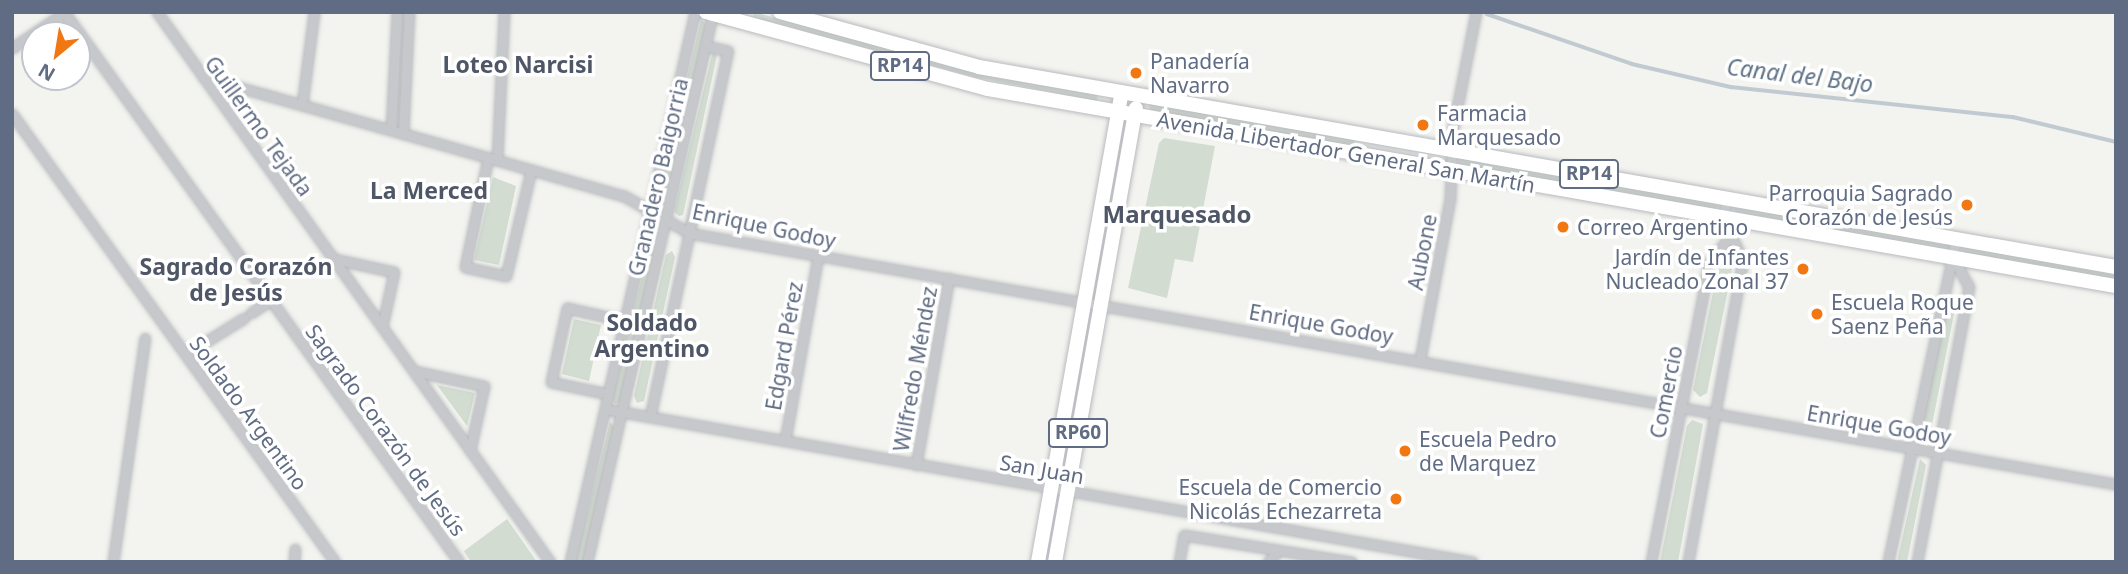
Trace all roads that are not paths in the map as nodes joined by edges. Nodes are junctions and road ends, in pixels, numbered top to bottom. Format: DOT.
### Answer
graph roads {
  1 [pos="64,12"];
  2 [pos="156,12"];
  3 [pos="314,12"];
  4 [pos="397,12"];
  5 [pos="409,12"];
  6 [pos="504,12"];
  7 [pos="695,12"];
  8 [pos="780,12"];
  9 [pos="1476,12"];
  10 [pos="711,13"];
  11 [pos="706,46"];
  12 [pos="12,48"];
  13 [pos="203,77"];
  14 [pos="1122,92"];
  15 [pos="1139,95"];
  16 [pos="302,105"];
  17 [pos="1118,113"];
  18 [pos="12,114"];
  19 [pos="1135,116"];
  20 [pos="391,130"];
  21 [pos="403,134"];
  22 [pos="1361,134"];
  23 [pos="1390,139"];
  24 [pos="1452,150"];
  25 [pos="1357,154"];
  26 [pos="492,159"];
  27 [pos="1386,159"];
  28 [pos="531,170"];
  29 [pos="1449,170"];
  30 [pos="1727,198"];
  31 [pos="650,211"];
  32 [pos="1723,218"];
  33 [pos="666,219"];
  34 [pos="689,233"];
  35 [pos="1730,236"];
  36 [pos="1956,239"];
  37 [pos="818,256"];
  38 [pos="1953,258"];
  39 [pos="334,260"];
  40 [pos="2116,267"];
  41 [pos="949,278"];
  42 [pos="2116,286"];
  43 [pos="271,300"];
  44 [pos="1084,302"];
  45 [pos="1101,304"];
  46 [pos="625,321"];
  47 [pos="382,327"];
  48 [pos="145,338"];
  49 [pos="186,354"];
  50 [pos="1420,359"];
  51 [pos="414,371"];
  52 [pos="608,394"];
  53 [pos="1680,407"];
  54 [pos="605,409"];
  55 [pos="621,412"];
  56 [pos="1715,413"];
  57 [pos="650,417"];
  58 [pos="785,442"];
  59 [pos="1910,448"];
  60 [pos="470,450"];
  61 [pos="1937,453"];
  62 [pos="916,465"];
  63 [pos="2116,484"];
  64 [pos="1051,489"];
  65 [pos="1068,492"];
  66 [pos="295,549"];
  67 [pos="1279,550"];
  68 [pos="113,562"];
  69 [pos="294,562"];
  70 [pos="335,562"];
  71 [pos="459,562"];
  72 [pos="550,562"];
  73 [pos="570,562"];
  74 [pos="587,562"];
  75 [pos="1038,562"];
  76 [pos="1055,562"];
  77 [pos="1179,562"];
  78 [pos="1268,562"];
  79 [pos="1352,562"];
  80 [pos="1473,562"];
  81 [pos="1651,562"];
  82 [pos="1688,562"];
  83 [pos="1888,562"];
  84 [pos="1917,562"];
  1 -- 12 [label="street"];
  1 -- 43 [label="street, Sagrado Corazón de Jesús"];
  2 -- 13 [label="street, Guillermo Tejada"];
  3 -- 16 [label="street"];
  4 -- 20 [label="street"];
  5 -- 21 [label="street"];
  6 -- 26 [label="street"];
  7 -- 31 [label="street, Granadero Baigorria"];
  8 -- 14 [label="main road, Avenida Libertador General San Martín / RP14"];
  9 -- 24 [label="street, Aubone"];
  10 -- 11 [label="street, Granadero Baigorria"];
  10 -- 17 [label="main road, Avenida Libertador General San Martín / RP14"];
  11 -- 33 [label="street, Granadero Baigorria"];
  11 -- 34 [label="street, Granadero Baigorria"];
  13 -- 16 [label="street, Enrique Godoy"];
  13 -- 39 [label="street, Guillermo Tejada"];
  14 -- 15 [label="main road, Avenida Libertador General San Martín / RP14"];
  14 -- 17 [label="main road, RP60"];
  15 -- 19 [label="main road, RP60"];
  15 -- 22 [label="main road, Avenida Libertador General San Martín / RP14"];
  16 -- 20 [label="street, Enrique Godoy"];
  17 -- 19 [label="main road, Avenida Libertador General San Martín / RP14"];
  17 -- 44 [label="main road, RP60"];
  18 -- 49 [label="street, Soldado Argentino"];
  19 -- 25 [label="main road, Avenida Libertador General San Martín / RP14"];
  19 -- 45 [label="main road, RP60"];
  20 -- 21 [label="street, Enrique Godoy"];
  21 -- 26 [label="street, Enrique Godoy"];
  22 -- 23 [label="main road, Avenida Libertador General San Martín / RP14"];
  22 -- 25 [label="main road"];
  23 -- 24 [label="main road, Avenida Libertador General San Martín / RP14"];
  23 -- 27 [label="main road"];
  24 -- 29 [label="street, Aubone"];
  24 -- 30 [label="main road, Avenida Libertador General San Martín / RP14"];
  25 -- 27 [label="main road, Avenida Libertador General San Martín / RP14"];
  26 -- 28 [label="street, Enrique Godoy"];
  26 -- 28 [label="street"];
  27 -- 29 [label="main road, Avenida Libertador General San Martín / RP14"];
  28 -- 31 [label="street, Enrique Godoy"];
  29 -- 32 [label="main road, Avenida Libertador General San Martín / RP14"];
  29 -- 50 [label="street, Aubone"];
  30 -- 32 [label="street"];
  30 -- 36 [label="main road, Avenida Libertador General San Martín / RP14"];
  31 -- 33 [label="street, Enrique Godoy"];
  31 -- 46 [label="street, Granadero Baigorria"];
  32 -- 35 [label="street"];
  32 -- 38 [label="main road, Avenida Libertador General San Martín / RP14"];
  33 -- 34 [label="street, Enrique Godoy"];
  33 -- 55 [label="street, Granadero Baigorria"];
  34 -- 37 [label="street, Enrique Godoy"];
  34 -- 57 [label="street, Granadero Baigorria"];
  35 -- 53 [label="street, Comercio"];
  35 -- 56 [label="street"];
  36 -- 38 [label="street"];
  36 -- 40 [label="main road, Avenida Libertador General San Martín / RP14"];
  37 -- 41 [label="street, Enrique Godoy"];
  37 -- 58 [label="street, Edgard Pérez"];
  38 -- 42 [label="main road, Avenida Libertador General San Martín / RP14"];
  38 -- 59 [label="street"];
  38 -- 61 [label="street"];
  39 -- 47 [label="street, Guillermo Tejada"];
  39 -- 47 [label="street"];
  41 -- 44 [label="street, Enrique Godoy"];
  41 -- 62 [label="street, Wilfredo Méndez"];
  43 -- 49 [label="street"];
  43 -- 71 [label="street, Sagrado Corazón de Jesús"];
  44 -- 45 [label="street, Enrique Godoy"];
  44 -- 64 [label="main road, RP60"];
  45 -- 50 [label="street, Enrique Godoy"];
  45 -- 65 [label="main road, RP60"];
  46 -- 52 [label="street, Granadero Baigorria"];
  46 -- 52 [label="street"];
  47 -- 51 [label="street, Guillermo Tejada"];
  48 -- 68 [label="street"];
  49 -- 70 [label="street, Soldado Argentino"];
  50 -- 53 [label="street, Enrique Godoy"];
  51 -- 60 [label="street, Guillermo Tejada"];
  51 -- 60 [label="street"];
  52 -- 54 [label="street, Granadero Baigorria"];
  53 -- 56 [label="street, Enrique Godoy"];
  53 -- 81 [label="street, Comercio"];
  54 -- 55 [label="street, San Juan"];
  54 -- 73 [label="street, Granadero Baigorria"];
  55 -- 57 [label="street, San Juan"];
  55 -- 74 [label="street, Granadero Baigorria"];
  56 -- 59 [label="street, Enrique Godoy"];
  56 -- 82 [label="street"];
  57 -- 58 [label="street, San Juan"];
  58 -- 62 [label="street, San Juan"];
  59 -- 61 [label="street, Enrique Godoy"];
  59 -- 83 [label="street"];
  60 -- 72 [label="street, Guillermo Tejada"];
  61 -- 63 [label="street, Enrique Godoy"];
  61 -- 84 [label="street"];
  62 -- 64 [label="street, San Juan"];
  64 -- 65 [label="street, San Juan"];
  64 -- 75 [label="main road, RP60"];
  65 -- 76 [label="main road, RP60"];
  65 -- 80 [label="street, San Juan"];
  66 -- 69 [label="street"];
  67 -- 77 [label="street"];
  67 -- 78 [label="street"];
  67 -- 79 [label="street"];
}
